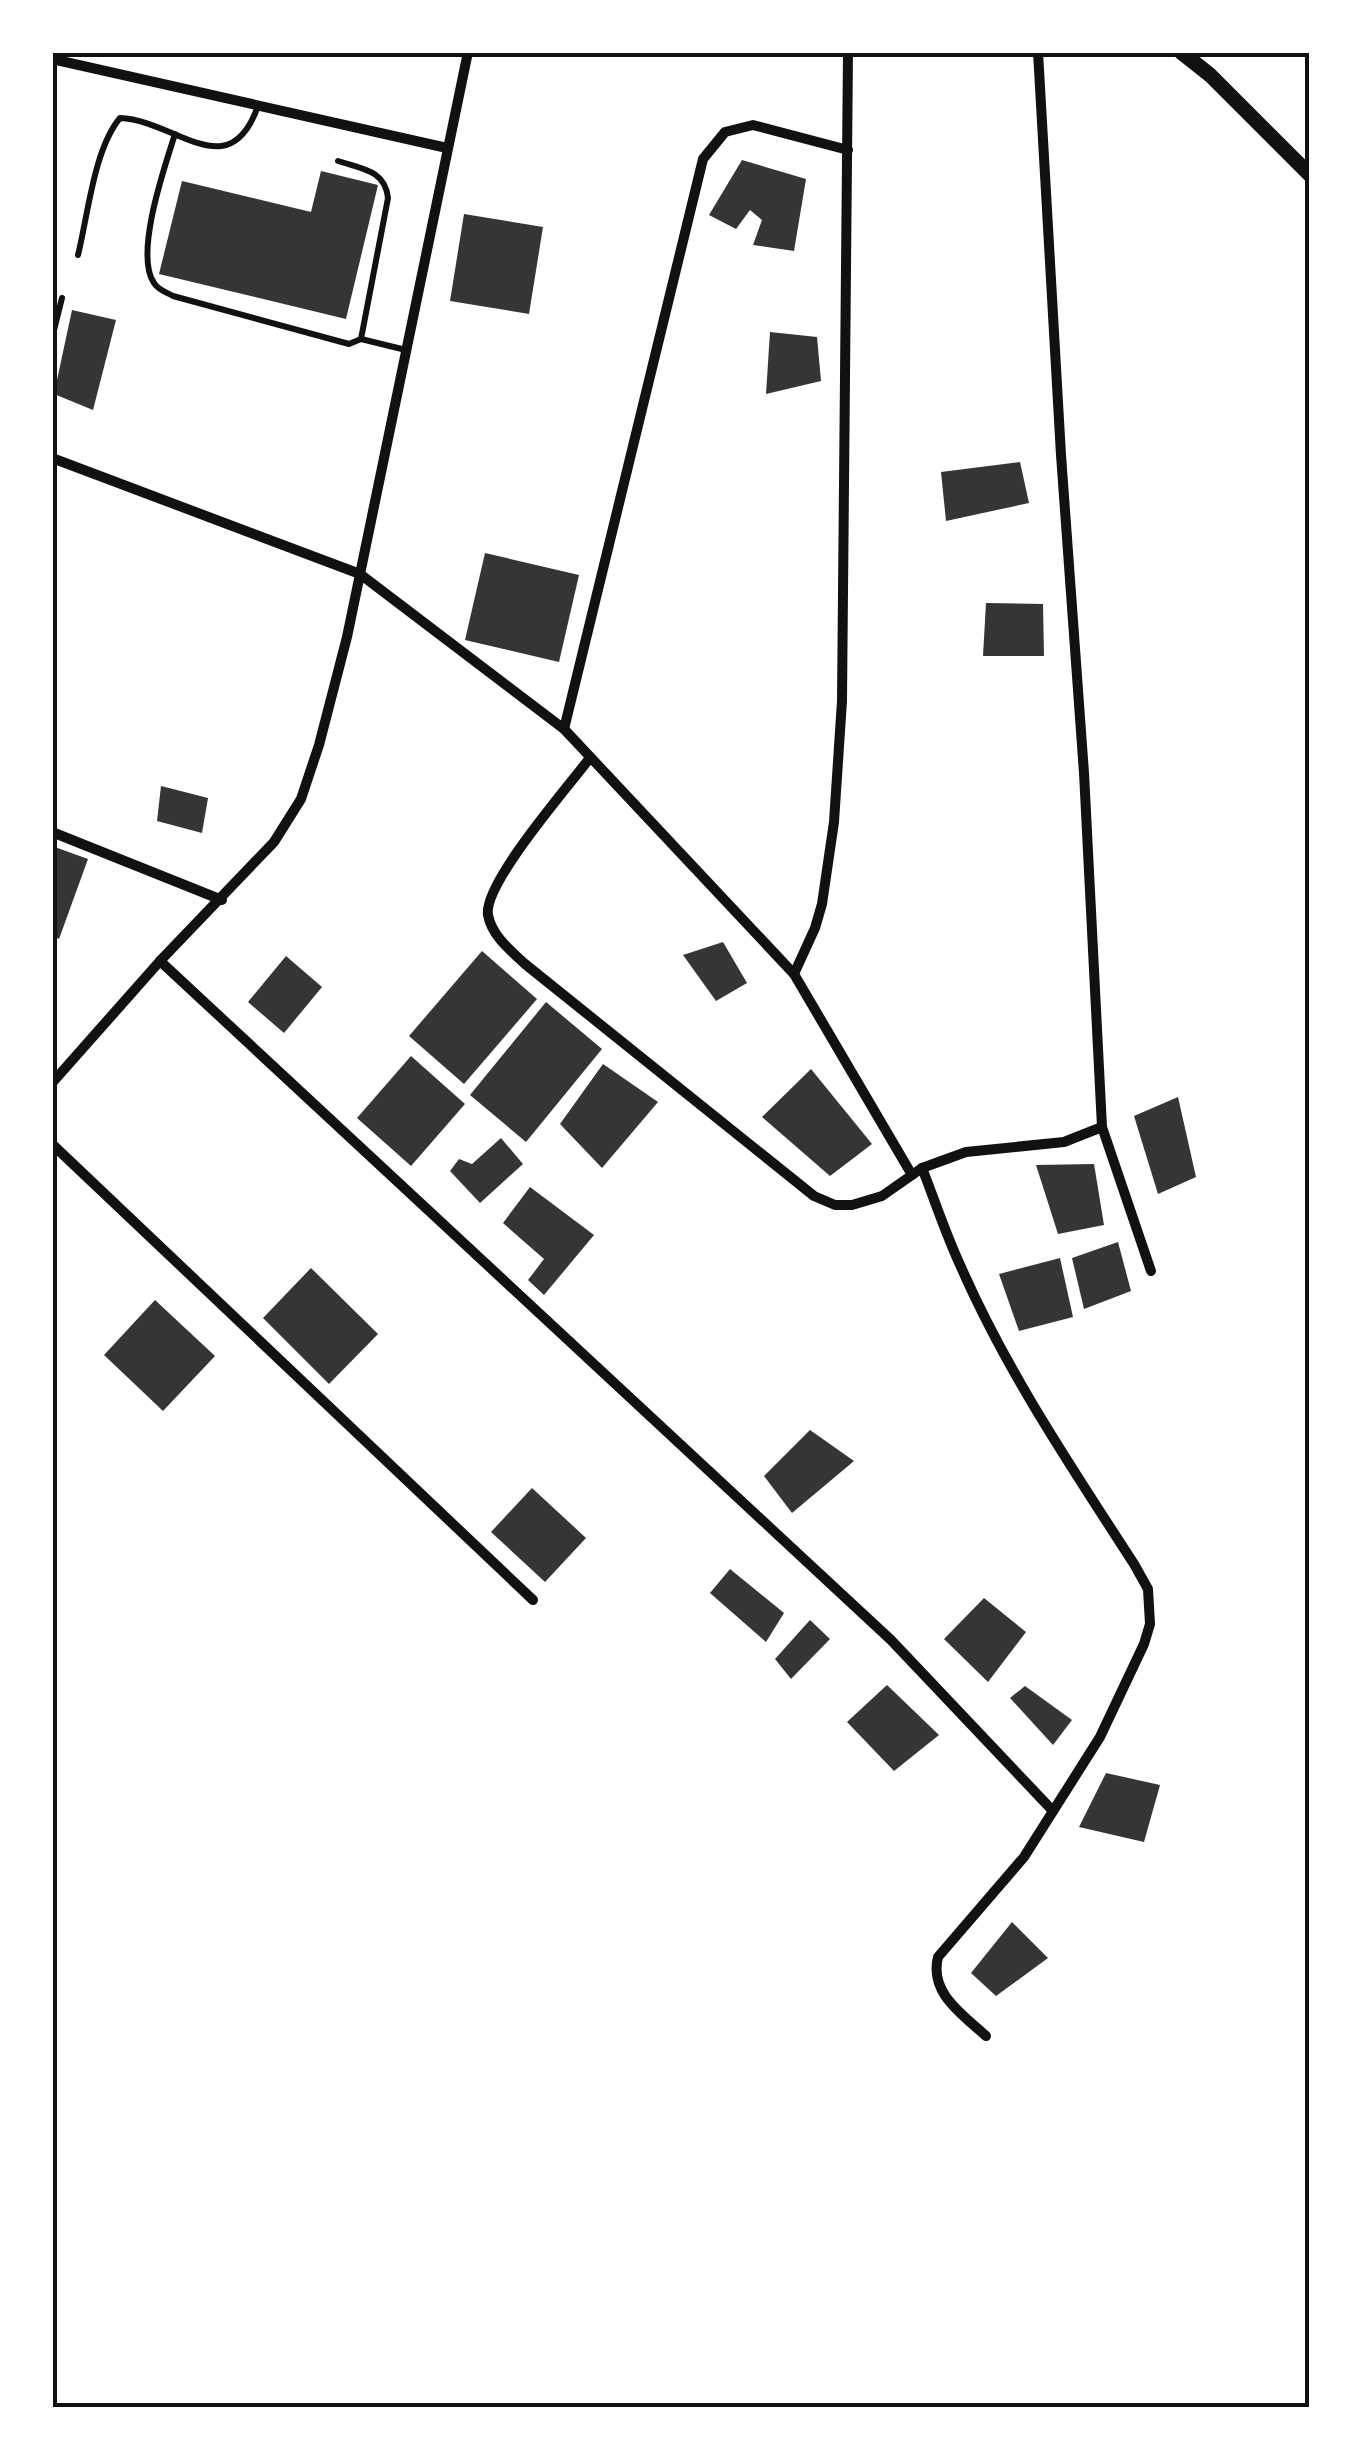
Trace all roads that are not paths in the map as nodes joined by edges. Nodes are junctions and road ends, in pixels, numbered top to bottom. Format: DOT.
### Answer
graph roads {
  1 [pos="468,52"];
  2 [pos="848,52"];
  3 [pos="1038,52"];
  4 [pos="1181,52"];
  5 [pos="52,58"];
  6 [pos="258,105"];
  7 [pos="174,134"];
  8 [pos="447,148"];
  9 [pos="848,150"];
  10 [pos="338,161"];
  11 [pos="1310,176"];
  12 [pos="78,256"];
  13 [pos="62,298"];
  14 [pos="56,312"];
  15 [pos="52,338"];
  16 [pos="361,339"];
  17 [pos="406,350"];
  18 [pos="52,458"];
  19 [pos="360,574"];
  20 [pos="564,729"];
  21 [pos="589,758"];
  22 [pos="52,832"];
  23 [pos="222,900"];
  24 [pos="160,961"];
  25 [pos="794,974"];
  26 [pos="52,1083"];
  27 [pos="1102,1127"];
  28 [pos="52,1144"];
  29 [pos="917,1171"];
  30 [pos="1151,1271"];
  31 [pos="533,1600"];
  32 [pos="1053,1811"];
  33 [pos="986,2036"];
  1 -- 8 [label="street"];
  2 -- 9 [label="street"];
  3 -- 27 [label="street"];
  4 -- 11 [label="street"];
  5 -- 6 [label="street"];
  6 -- 7 [label="lane"];
  6 -- 8 [label="street"];
  7 -- 12 [label="lane"];
  7 -- 16 [label="lane"];
  8 -- 17 [label="street"];
  9 -- 20 [label="street"];
  9 -- 25 [label="street"];
  10 -- 16 [label="lane"];
  13 -- 14 [label="lane"];
  14 -- 15 [label="lane"];
  16 -- 17 [label="lane"];
  17 -- 19 [label="street"];
  18 -- 19 [label="street"];
  19 -- 20 [label="street"];
  19 -- 23 [label="street"];
  20 -- 21 [label="street"];
  21 -- 25 [label="street"];
  21 -- 29 [label="street"];
  22 -- 23 [label="street"];
  23 -- 24 [label="street"];
  24 -- 26 [label="street"];
  24 -- 32 [label="street"];
  25 -- 29 [label="street"];
  27 -- 29 [label="street"];
  27 -- 30 [label="street"];
  28 -- 31 [label="street"];
  29 -- 32 [label="street"];
  32 -- 33 [label="street"];
}
